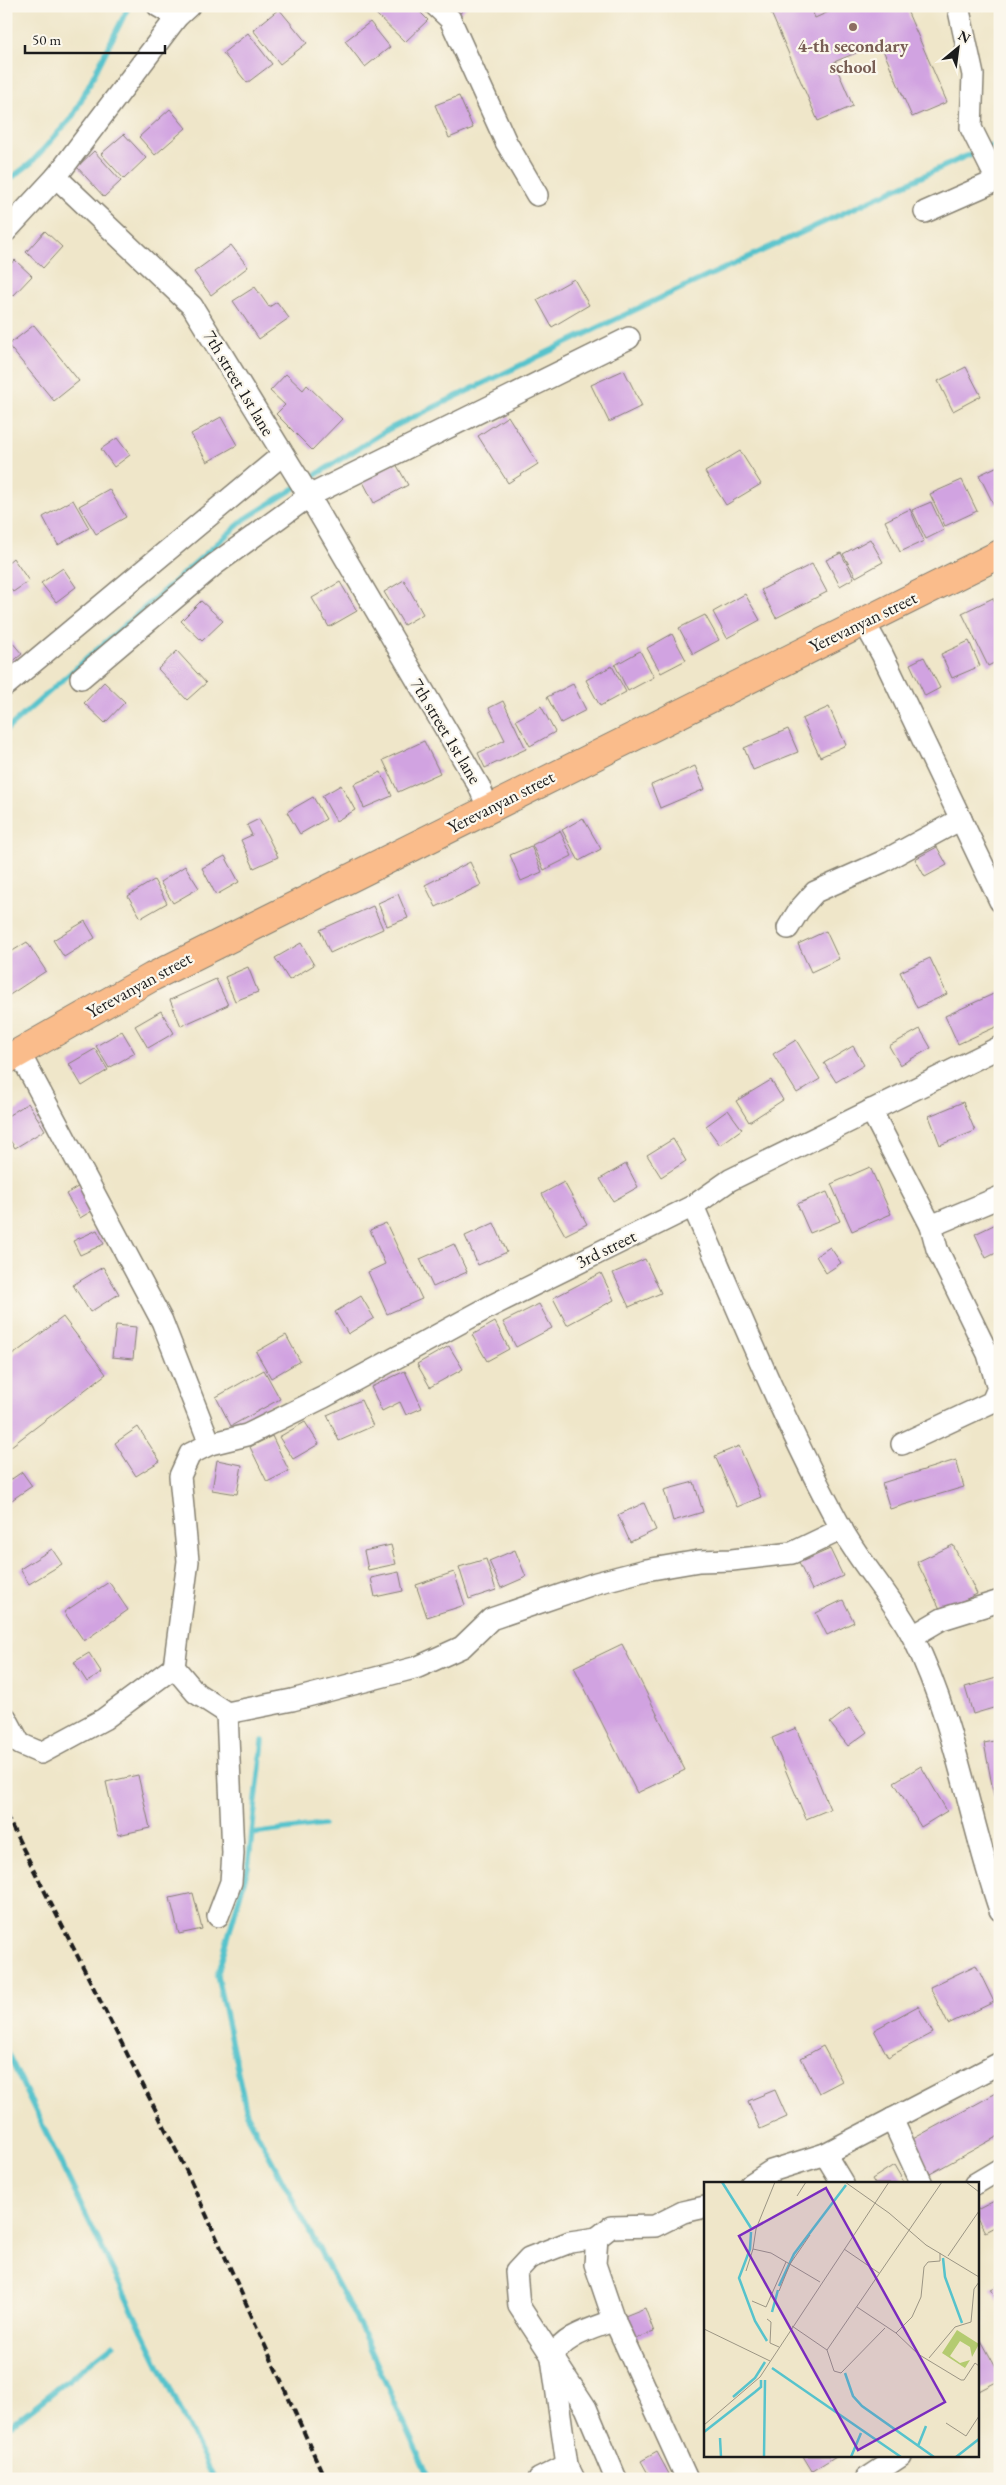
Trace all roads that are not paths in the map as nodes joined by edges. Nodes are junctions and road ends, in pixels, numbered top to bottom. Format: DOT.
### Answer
graph roads {
  1 [pos="158,6"];
  2 [pos="436,6"];
  3 [pos="958,6"];
  4 [pos="183,12"];
  5 [pos="56,177"];
  6 [pos="998,180"];
  7 [pos="537,194"];
  8 [pos="925,212"];
  9 [pos="6,232"];
  10 [pos="629,338"];
  11 [pos="282,455"];
  12 [pos="304,488"];
  13 [pos="1000,554"];
  14 [pos="864,622"];
  15 [pos="81,678"];
  16 [pos="6,685"];
  17 [pos="488,808"];
  18 [pos="961,819"];
  19 [pos="992,865"];
  20 [pos="1000,900"];
  21 [pos="788,928"];
  22 [pos="1000,1046"];
  23 [pos="12,1056"];
  24 [pos="871,1110"];
  25 [pos="1000,1197"];
  26 [pos="693,1206"];
  27 [pos="931,1226"];
  28 [pos="210,1444"];
  29 [pos="902,1444"];
  30 [pos="842,1529"];
  31 [pos="1000,1602"];
  32 [pos="912,1636"];
  33 [pos="174,1668"];
  34 [pos="227,1713"];
  35 [pos="6,1718"];
  36 [pos="1000,1910"];
  37 [pos="218,1916"];
  38 [pos="1000,2063"];
  39 [pos="892,2119"];
  40 [pos="825,2154"];
  41 [pos="1000,2169"];
  42 [pos="754,2182"];
  43 [pos="842,2182"];
  44 [pos="921,2182"];
  45 [pos="978,2182"];
  46 [pos="704,2207"];
  47 [pos="597,2238"];
  48 [pos="615,2320"];
  49 [pos="552,2358"];
  50 [pos="898,2458"];
  51 [pos="570,2472"];
  52 [pos="539,2479"];
  53 [pos="616,2479"];
  54 [pos="687,2479"];
  55 [pos="866,2479"];
  1 -- 4 [label="street"];
  2 -- 7 [label="street"];
  3 -- 6 [label="street"];
  4 -- 5 [label="street"];
  5 -- 9 [label="street"];
  5 -- 11 [label="street, 7th street 1st lane"];
  6 -- 8 [label="street"];
  10 -- 12 [label="street"];
  11 -- 12 [label="street, 7th street 1st lane"];
  11 -- 16 [label="street"];
  12 -- 15 [label="street"];
  12 -- 17 [label="street, 7th street 1st lane"];
  13 -- 14 [label="main road, Yerevanyan street"];
  14 -- 17 [label="main road, Yerevanyan street"];
  14 -- 18 [label="street"];
  17 -- 23 [label="main road, Yerevanyan street"];
  18 -- 19 [label="street"];
  18 -- 21 [label="street"];
  19 -- 20 [label="street"];
  22 -- 24 [label="street, 3rd street"];
  23 -- 28 [label="street"];
  24 -- 26 [label="street, 3rd street"];
  24 -- 27 [label="street"];
  25 -- 27 [label="street"];
  26 -- 28 [label="street, 3rd street"];
  26 -- 30 [label="street"];
  27 -- 29 [label="street"];
  28 -- 33 [label="street, 3rd street"];
  30 -- 32 [label="street"];
  30 -- 34 [label="street"];
  31 -- 32 [label="street"];
  32 -- 36 [label="street"];
  33 -- 34 [label="street"];
  33 -- 35 [label="street"];
  34 -- 37 [label="street"];
  38 -- 39 [label="street"];
  39 -- 40 [label="street"];
  39 -- 44 [label="street"];
  40 -- 42 [label="street"];
  40 -- 43 [label="street"];
  41 -- 45 [label="street"];
  46 -- 47 [label="street"];
  47 -- 48 [label="street"];
  47 -- 49 [label="street"];
  48 -- 49 [label="street"];
  48 -- 54 [label="street"];
  49 -- 51 [label="street"];
  49 -- 53 [label="street"];
  50 -- 55 [label="street"];
  51 -- 52 [label="street"];
}
